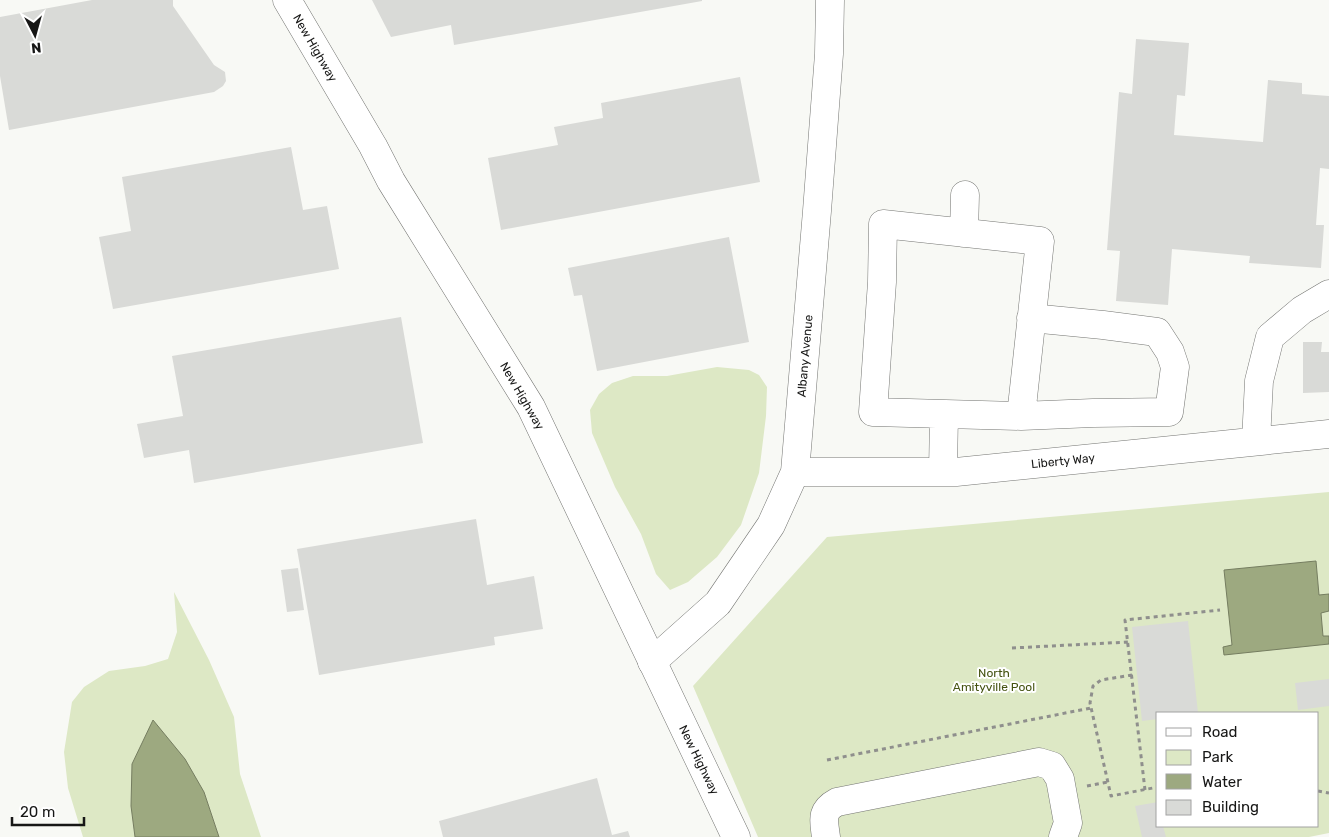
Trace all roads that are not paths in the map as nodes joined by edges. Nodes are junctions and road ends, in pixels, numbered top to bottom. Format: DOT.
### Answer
graph roads {
  1 [pos="287,0"];
  2 [pos="830,0"];
  3 [pos="965,196"];
  4 [pos="964,234"];
  5 [pos="1329,294"];
  6 [pos="1031,318"];
  7 [pos="944,414"];
  8 [pos="1021,416"];
  9 [pos="1329,434"];
  10 [pos="1256,441"];
  11 [pos="795,472"];
  12 [pos="944,472"];
  13 [pos="652,662"];
  14 [pos="736,837"];
  15 [pos="826,837"];
  16 [pos="1063,837"];
  1 -- 13 [label="street, New Highway"];
  2 -- 11 [label="street, Albany Avenue"];
  3 -- 4 [label="street"];
  4 -- 6 [label="street"];
  4 -- 7 [label="street"];
  5 -- 10 [label="street"];
  6 -- 8 [label="street"];
  6 -- 8 [label="street"];
  7 -- 8 [label="street"];
  7 -- 12 [label="street"];
  9 -- 10 [label="street, Liberty Way"];
  10 -- 12 [label="street, Liberty Way"];
  11 -- 12 [label="street, Liberty Way"];
  11 -- 13 [label="street, Albany Avenue"];
  13 -- 14 [label="street, New Highway"];
  15 -- 16 [label="street"];
}
